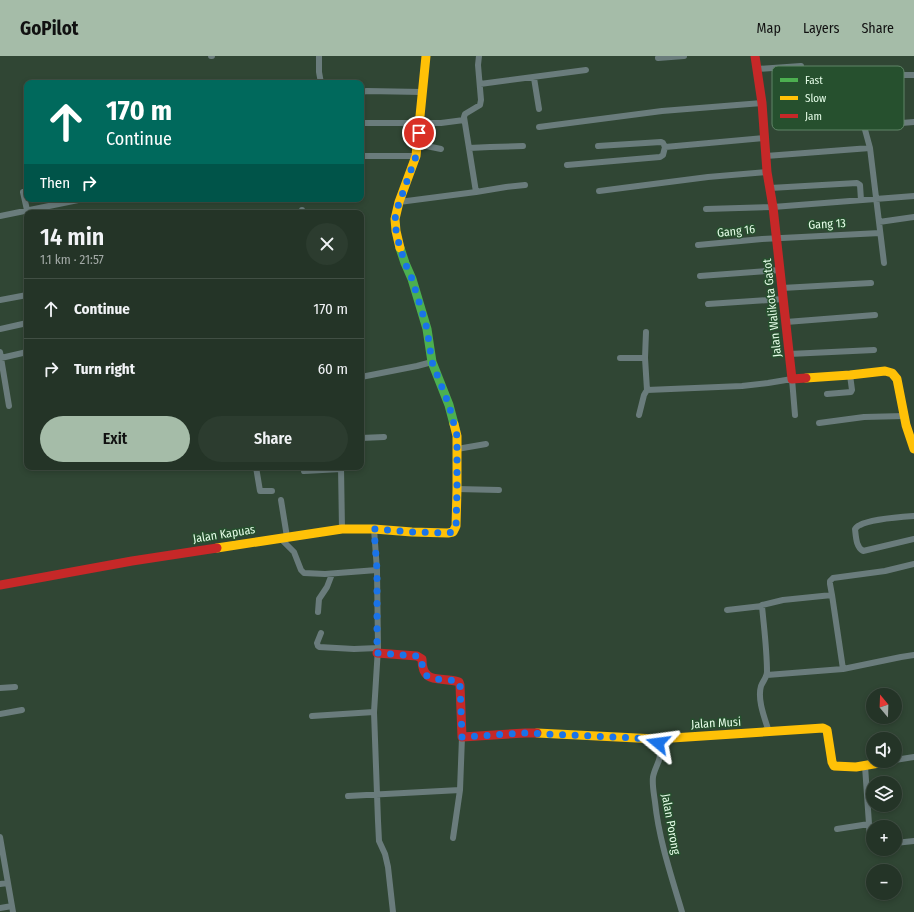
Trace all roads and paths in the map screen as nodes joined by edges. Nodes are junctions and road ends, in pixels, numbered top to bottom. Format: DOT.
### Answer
graph roads {
  1 [pos="319,56"];
  2 [pos="426,56"];
  3 [pos="479,56"];
  4 [pos="684,56"];
  5 [pos="756,56"];
  6 [pos="658,58"];
  7 [pos="772,68"];
  8 [pos="757,69"];
  9 [pos="586,70"];
  10 [pos="534,78"];
  11 [pos="320,80"];
  12 [pos="480,84"];
  13 [pos="364,92"];
  14 [pos="422,92"];
  15 [pos="762,103"];
  16 [pos="539,109"];
  17 [pos="464,120"];
  18 [pos="364,122"];
  19 [pos="420,122"];
  20 [pos="914,122"];
  21 [pos="904,123"];
  22 [pos="539,127"];
  23 [pos="865,130"];
  24 [pos="765,138"];
  25 [pos="417,144"];
  26 [pos="523,146"];
  27 [pos="598,146"];
  28 [pos="665,147"];
  29 [pos="469,148"];
  30 [pos="870,148"];
  31 [pos="440,149"];
  32 [pos="364,156"];
  33 [pos="416,156"];
  34 [pos="766,156"];
  35 [pos="567,166"];
  36 [pos="767,172"];
  37 [pos="525,185"];
  38 [pos="770,188"];
  39 [pos="599,191"];
  40 [pos="23,192"];
  41 [pos="476,192"];
  42 [pos="24,196"];
  43 [pos="914,196"];
  44 [pos="876,198"];
  45 [pos="861,200"];
  46 [pos="25,202"];
  47 [pos="54,202"];
  48 [pos="400,202"];
  49 [pos="773,207"];
  50 [pos="706,209"];
  51 [pos="27,210"];
  52 [pos="24,211"];
  53 [pos="0,215"];
  54 [pos="914,217"];
  55 [pos="879,222"];
  56 [pos="880,233"];
  57 [pos="776,238"];
  58 [pos="698,246"];
  59 [pos="884,263"];
  60 [pos="780,270"];
  61 [pos="700,276"];
  62 [pos="871,283"];
  63 [pos="782,288"];
  64 [pos="24,295"];
  65 [pos="783,299"];
  66 [pos="0,300"];
  67 [pos="708,304"];
  68 [pos="876,315"];
  69 [pos="786,322"];
  70 [pos="24,324"];
  71 [pos="0,329"];
  72 [pos="646,332"];
  73 [pos="874,350"];
  74 [pos="24,352"];
  75 [pos="789,354"];
  76 [pos="1,355"];
  77 [pos="620,358"];
  78 [pos="645,358"];
  79 [pos="432,362"];
  80 [pos="850,375"];
  81 [pos="364,376"];
  82 [pos="792,379"];
  83 [pos="647,390"];
  84 [pos="827,394"];
  85 [pos="9,406"];
  86 [pos="639,415"];
  87 [pos="795,415"];
  88 [pos="904,416"];
  89 [pos="819,423"];
  90 [pos="384,437"];
  91 [pos="364,438"];
  92 [pos="486,444"];
  93 [pos="457,448"];
  94 [pos="914,449"];
  95 [pos="256,470"];
  96 [pos="316,470"];
  97 [pos="341,470"];
  98 [pos="304,471"];
  99 [pos="457,490"];
  100 [pos="499,490"];
  101 [pos="272,491"];
  102 [pos="281,500"];
  103 [pos="914,516"];
  104 [pos="342,529"];
  105 [pos="374,531"];
  106 [pos="284,539"];
  107 [pos="914,539"];
  108 [pos="914,564"];
  109 [pos="377,570"];
  110 [pos="332,574"];
  111 [pos="0,585"];
  112 [pos="832,595"];
  113 [pos="762,606"];
  114 [pos="727,610"];
  115 [pos="318,612"];
  116 [pos="321,634"];
  117 [pos="378,650"];
  118 [pos="914,655"];
  119 [pos="844,669"];
  120 [pos="767,675"];
  121 [pos="15,687"];
  122 [pos="0,688"];
  123 [pos="22,710"];
  124 [pos="374,712"];
  125 [pos="0,714"];
  126 [pos="312,716"];
  127 [pos="769,732"];
  128 [pos="462,737"];
  129 [pos="657,739"];
  130 [pos="914,757"];
  131 [pos="902,759"];
  132 [pos="865,766"];
  133 [pos="460,790"];
  134 [pos="377,794"];
  135 [pos="348,796"];
  136 [pos="870,820"];
  137 [pos="866,825"];
  138 [pos="837,829"];
  139 [pos="0,837"];
  140 [pos="453,838"];
  141 [pos="914,841"];
  142 [pos="902,843"];
  143 [pos="8,883"];
  144 [pos="0,884"];
  145 [pos="0,908"];
  146 [pos="13,909"];
  147 [pos="393,912"];
  148 [pos="682,912"];
  1 -- 11 [label="street"];
  2 -- 14 [label="street"];
  3 -- 12 [label="street"];
  4 -- 6 [label="street"];
  5 -- 8 [label="street, Jalan Walikota Gatot"];
  7 -- 8 [label="street"];
  8 -- 15 [label="street, Jalan Walikota Gatot"];
  9 -- 10 [label="street"];
  10 -- 12 [label="street"];
  10 -- 16 [label="street"];
  12 -- 17 [label="street"];
  13 -- 14 [label="street"];
  14 -- 19 [label="street"];
  15 -- 22 [label="street"];
  15 -- 24 [label="street, Jalan Walikota Gatot"];
  17 -- 19 [label="street"];
  17 -- 29 [label="street"];
  18 -- 19 [label="street"];
  19 -- 25 [label="street"];
  20 -- 21 [label="street"];
  23 -- 30 [label="street"];
  24 -- 28 [label="street"];
  24 -- 34 [label="street, Jalan Walikota Gatot"];
  25 -- 31 [label="street"];
  25 -- 33 [label="street"];
  26 -- 29 [label="street"];
  27 -- 28 [label="street"];
  28 -- 35 [label="street"];
  29 -- 41 [label="street"];
  30 -- 34 [label="street"];
  30 -- 44 [label="street"];
  32 -- 33 [label="street"];
  33 -- 48 [label="street"];
  34 -- 36 [label="street, Jalan Walikota Gatot"];
  36 -- 38 [label="street, Jalan Walikota Gatot"];
  36 -- 39 [label="street"];
  37 -- 41 [label="street"];
  38 -- 45 [label="street"];
  38 -- 49 [label="street, Jalan Walikota Gatot"];
  40 -- 42 [label="street"];
  41 -- 48 [label="street"];
  43 -- 44 [label="street"];
  44 -- 45 [label="street"];
  44 -- 55 [label="street"];
  45 -- 49 [label="street"];
  46 -- 51 [label="street"];
  47 -- 51 [label="street"];
  48 -- 79 [label="street"];
  49 -- 50 [label="street"];
  49 -- 57 [label="street, Jalan Walikota Gatot"];
  52 -- 53 [label="street"];
  54 -- 55 [label="street"];
  55 -- 56 [label="street"];
  56 -- 57 [label="street, Gang 13"];
  56 -- 59 [label="street"];
  57 -- 58 [label="street, Gang 16"];
  57 -- 60 [label="street, Jalan Walikota Gatot"];
  60 -- 61 [label="street"];
  60 -- 63 [label="street, Jalan Walikota Gatot"];
  62 -- 63 [label="street"];
  63 -- 65 [label="street, Jalan Walikota Gatot"];
  64 -- 66 [label="street"];
  65 -- 67 [label="street"];
  65 -- 69 [label="street, Jalan Walikota Gatot"];
  68 -- 69 [label="street"];
  69 -- 75 [label="street, Jalan Walikota Gatot"];
  70 -- 71 [label="street"];
  72 -- 78 [label="street"];
  73 -- 75 [label="street"];
  74 -- 76 [label="street"];
  75 -- 82 [label="street, Jalan Walikota Gatot"];
  76 -- 85 [label="street"];
  77 -- 78 [label="street"];
  78 -- 83 [label="street"];
  79 -- 81 [label="street"];
  79 -- 93 [label="street"];
  80 -- 82 [label="street"];
  80 -- 84 [label="street"];
  80 -- 88 [label="street"];
  82 -- 83 [label="street"];
  82 -- 87 [label="street"];
  83 -- 86 [label="street"];
  88 -- 89 [label="street"];
  88 -- 94 [label="street"];
  90 -- 91 [label="street"];
  92 -- 93 [label="street"];
  93 -- 99 [label="street"];
  95 -- 101 [label="street"];
  96 -- 98 [label="street"];
  97 -- 104 [label="street"];
  99 -- 100 [label="street"];
  99 -- 105 [label="street, Jalan Kapuas"];
  102 -- 106 [label="street"];
  103 -- 107 [label="street"];
  104 -- 105 [label="street, Jalan Kapuas"];
  104 -- 106 [label="street, Jalan Kapuas"];
  105 -- 109 [label="street"];
  106 -- 110 [label="street"];
  106 -- 111 [label="street, Jalan Kapuas"];
  108 -- 112 [label="street"];
  109 -- 110 [label="street"];
  109 -- 117 [label="street"];
  110 -- 115 [label="street"];
  112 -- 113 [label="street"];
  112 -- 119 [label="street"];
  113 -- 114 [label="street"];
  113 -- 120 [label="street"];
  116 -- 117 [label="street"];
  117 -- 124 [label="street"];
  117 -- 128 [label="street"];
  118 -- 119 [label="street"];
  119 -- 120 [label="street"];
  120 -- 127 [label="street"];
  121 -- 122 [label="street"];
  123 -- 125 [label="street"];
  124 -- 126 [label="street"];
  124 -- 134 [label="street"];
  127 -- 129 [label="street, Jalan Musi"];
  127 -- 132 [label="street, Jalan Musi"];
  128 -- 129 [label="street, Jalan Musi"];
  128 -- 133 [label="street"];
  129 -- 148 [label="street, Jalan Porong"];
  130 -- 131 [label="street"];
  132 -- 136 [label="street"];
  133 -- 134 [label="street"];
  133 -- 140 [label="street"];
  134 -- 135 [label="street"];
  134 -- 147 [label="street"];
  137 -- 138 [label="street"];
  139 -- 143 [label="street"];
  141 -- 142 [label="street"];
  143 -- 144 [label="street"];
  143 -- 146 [label="street"];
  145 -- 146 [label="street"];
}
